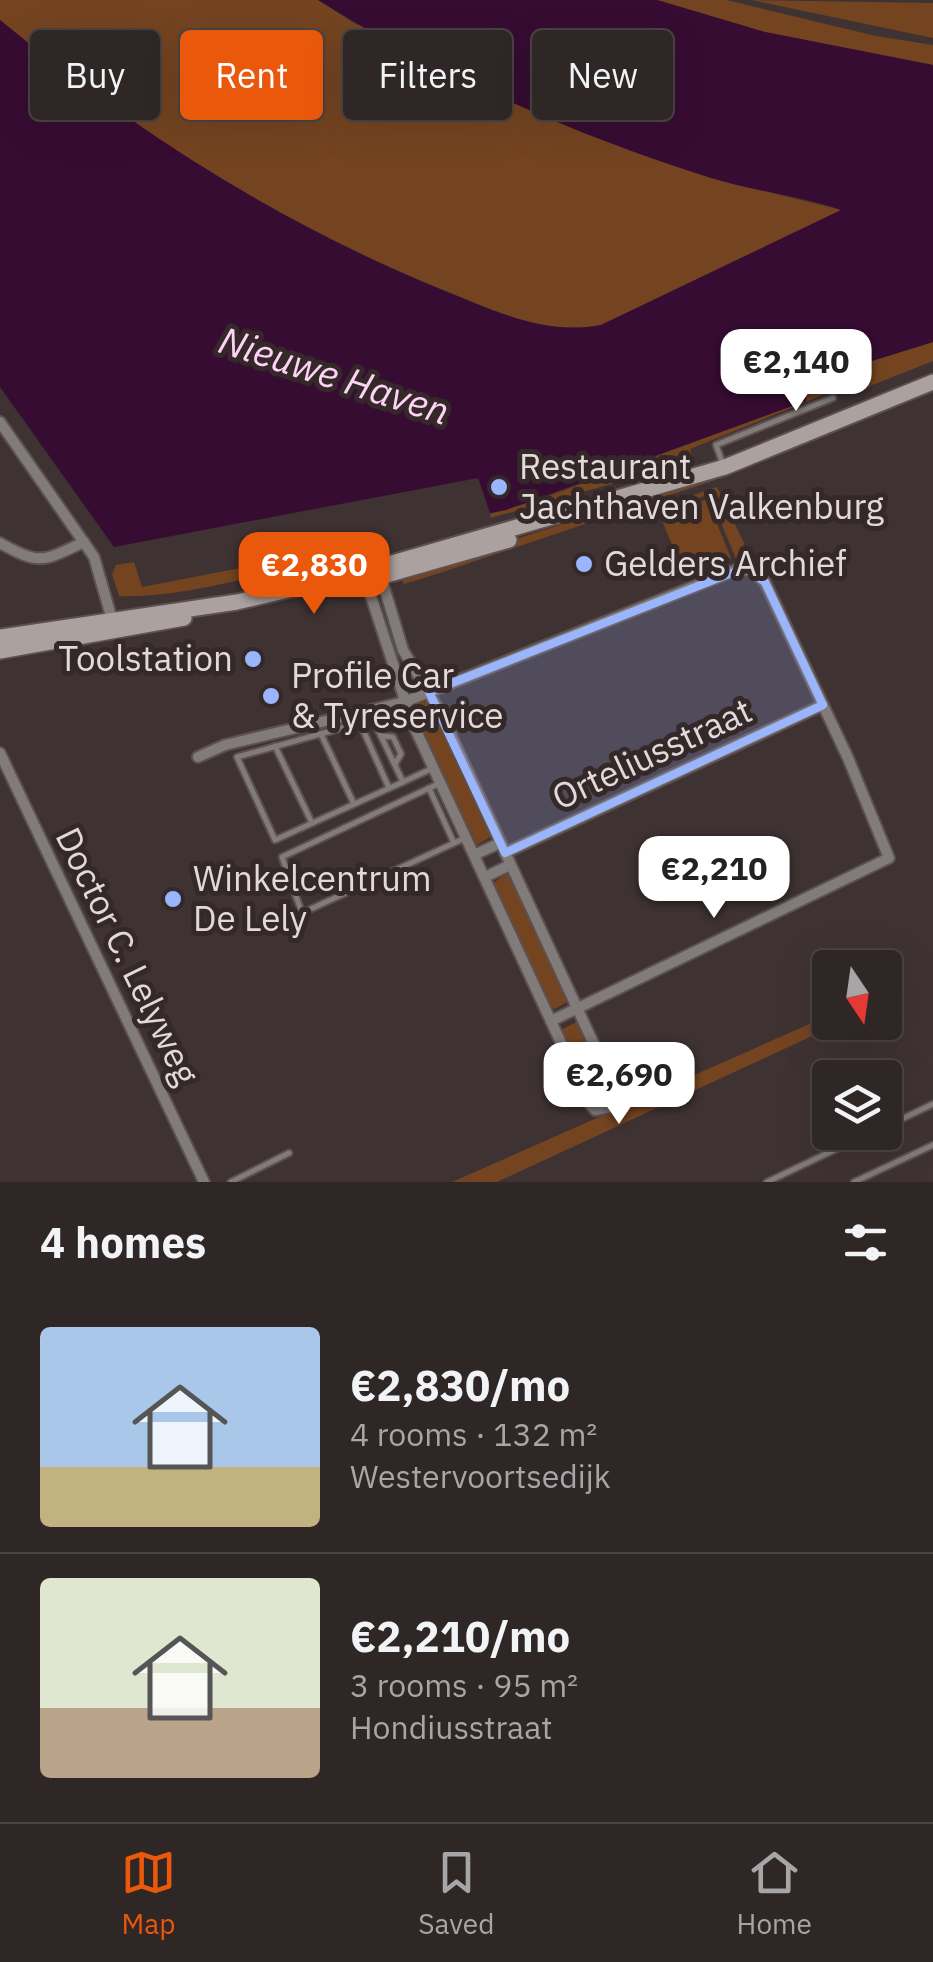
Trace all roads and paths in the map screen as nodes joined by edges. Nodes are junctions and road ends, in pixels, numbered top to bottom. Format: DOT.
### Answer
graph roads {
  1 [pos="933,382"];
  2 [pos="833,398"];
  3 [pos="0,422"];
  4 [pos="724,466"];
  5 [pos="84,542"];
  6 [pos="0,543"];
  7 [pos="373,576"];
  8 [pos="112,621"];
  9 [pos="0,637"];
  10 [pos="0,651"];
  11 [pos="428,692"];
  12 [pos="404,702"];
  13 [pos="823,705"];
  14 [pos="369,710"];
  15 [pos="321,734"];
  16 [pos="275,746"];
  17 [pos="0,753"];
  18 [pos="198,756"];
  19 [pos="434,768"];
  20 [pos="403,782"];
  21 [pos="435,785"];
  22 [pos="390,788"];
  23 [pos="354,804"];
  24 [pos="312,823"];
  25 [pos="466,837"];
  26 [pos="454,843"];
  27 [pos="502,848"];
  28 [pos="474,855"];
  29 [pos="510,865"];
  30 [pos="485,877"];
  31 [pos="577,1008"];
  32 [pos="551,1021"];
  33 [pos="933,1104"];
  34 [pos="902,1118"];
  35 [pos="933,1145"];
  36 [pos="834,1150"];
  37 [pos="289,1153"];
  38 [pos="204,1182"];
  39 [pos="231,1182"];
  40 [pos="767,1182"];
  41 [pos="854,1182"];
  1 -- 4 [label="main road"];
  2 -- 4 [label="lane"];
  3 -- 5 [label="street"];
  4 -- 7 [label="main road"];
  5 -- 6 [label="street"];
  5 -- 8 [label="street"];
  7 -- 8 [label="main road"];
  7 -- 11 [label="street"];
  7 -- 12 [label="street"];
  8 -- 9 [label="main road"];
  8 -- 10 [label="main road"];
  11 -- 12 [label="street"];
  11 -- 13 [label="street"];
  11 -- 27 [label="street"];
  12 -- 14 [label="street"];
  12 -- 19 [label="street"];
  13 -- 27 [label="street, Orteliusstraat"];
  13 -- 31 [label="street"];
  14 -- 18 [label="street"];
  14 -- 20 [label="lane"];
  15 -- 16 [label="lane"];
  15 -- 22 [label="lane"];
  15 -- 23 [label="lane"];
  16 -- 24 [label="lane"];
  16 -- 24 [label="lane"];
  17 -- 38 [label="street, Doctor C. Lelyweg"];
  19 -- 20 [label="lane"];
  19 -- 21 [label="street"];
  20 -- 22 [label="lane"];
  21 -- 25 [label="street"];
  21 -- 26 [label="lane"];
  21 -- 26 [label="lane"];
  22 -- 23 [label="lane"];
  23 -- 24 [label="lane"];
  25 -- 26 [label="lane"];
  25 -- 28 [label="street"];
  27 -- 28 [label="street, Orteliusstraat"];
  27 -- 29 [label="street"];
  28 -- 30 [label="street"];
  29 -- 30 [label="street"];
  29 -- 31 [label="street"];
  30 -- 32 [label="street"];
  31 -- 32 [label="street"];
  31 -- 32 [label="street"];
  33 -- 34 [label="lane"];
  35 -- 41 [label="lane"];
  36 -- 40 [label="lane"];
  37 -- 39 [label="lane"];
}
